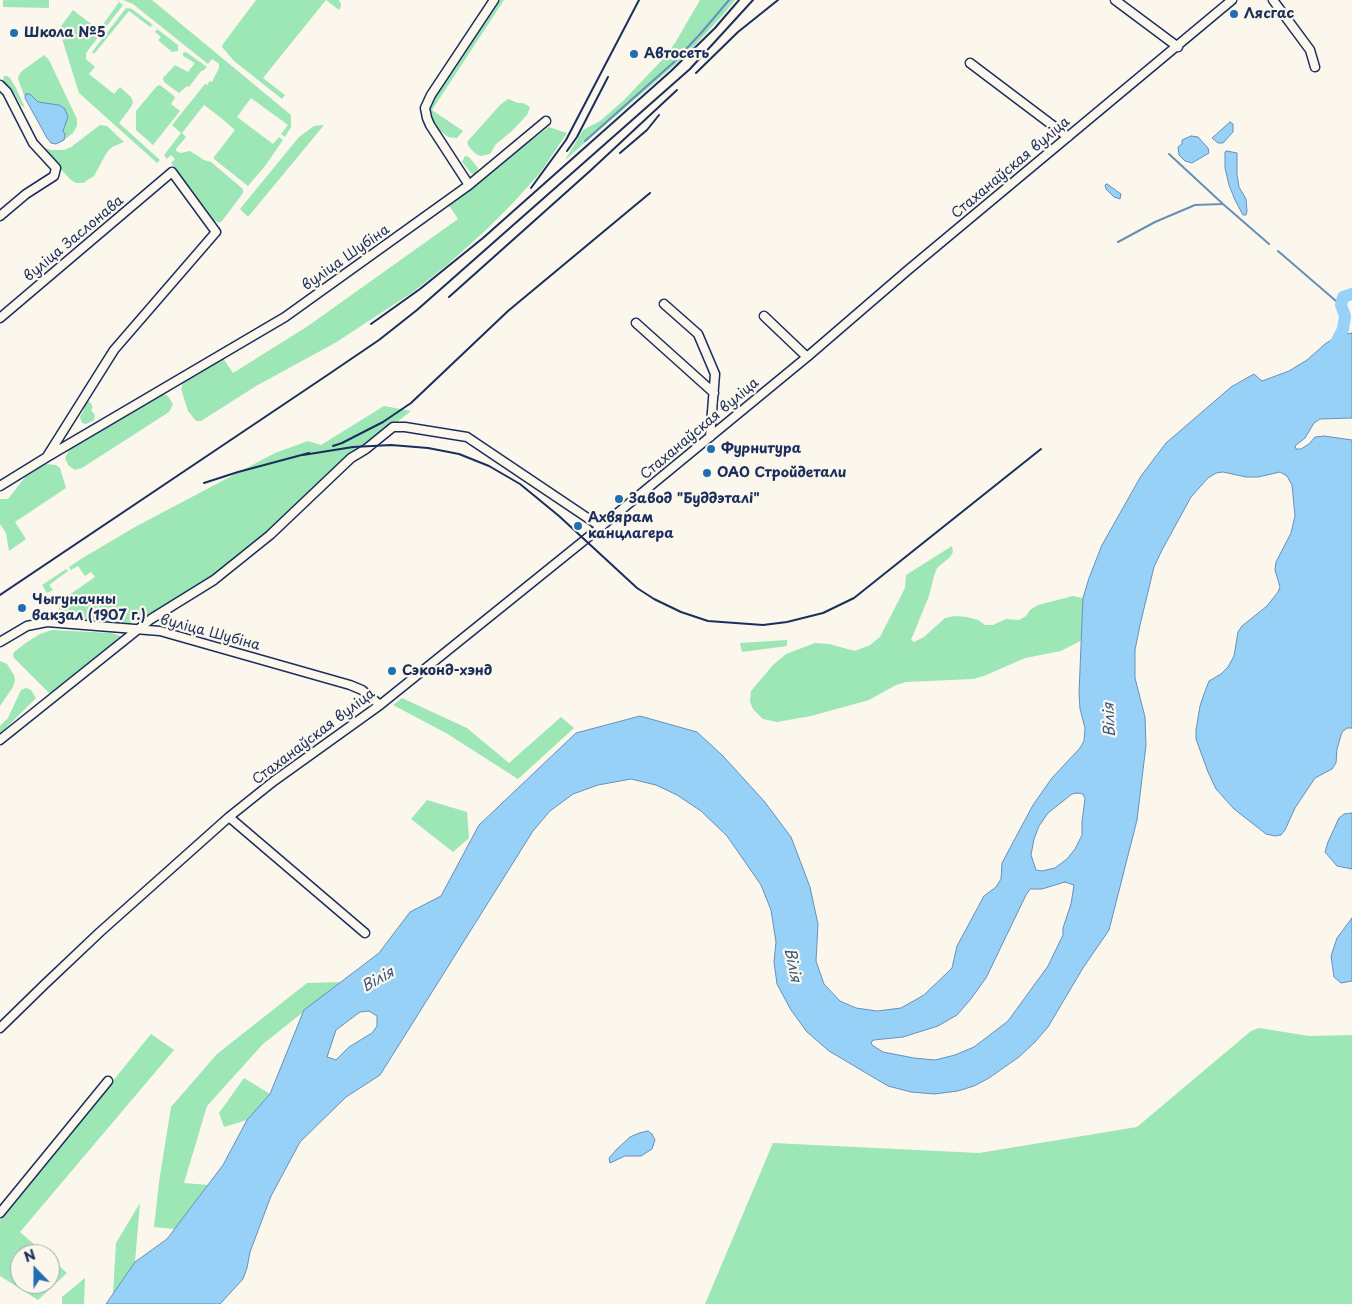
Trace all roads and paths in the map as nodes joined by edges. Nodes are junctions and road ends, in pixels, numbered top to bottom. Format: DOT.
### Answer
graph roads {
  1 [pos="494,0"];
  2 [pos="1114,0"];
  3 [pos="1232,0"];
  4 [pos="1273,0"];
  5 [pos="1178,47"];
  6 [pos="970,63"];
  7 [pos="1315,67"];
  8 [pos="0,85"];
  9 [pos="546,121"];
  10 [pos="1068,137"];
  11 [pos="469,185"];
  12 [pos="0,216"];
  13 [pos="216,232"];
  14 [pos="664,304"];
  15 [pos="764,316"];
  16 [pos="0,318"];
  17 [pos="636,324"];
  18 [pos="807,357"];
  19 [pos="714,393"];
  20 [pos="710,437"];
  21 [pos="47,457"];
  22 [pos="0,486"];
  23 [pos="601,527"];
  24 [pos="139,629"];
  25 [pos="0,642"];
  26 [pos="380,705"];
  27 [pos="0,740"];
  28 [pos="229,817"];
  29 [pos="365,934"];
  30 [pos="0,1028"];
  31 [pos="108,1081"];
  32 [pos="1,1208"];
  1 -- 11 [label="street"];
  2 -- 5 [label="street"];
  3 -- 5 [label="street, Стаханаўская вуліца"];
  4 -- 7 [label="street"];
  5 -- 10 [label="street, Стаханаўская вуліца"];
  6 -- 10 [label="street"];
  8 -- 12 [label="street"];
  9 -- 11 [label="street, вуліца Шубіна"];
  10 -- 18 [label="street, Стаханаўская вуліца"];
  11 -- 21 [label="street, вуліца Шубіна"];
  13 -- 16 [label="street, вуліца Заслонава"];
  13 -- 21 [label="street, вуліца Шубіна"];
  14 -- 19 [label="street"];
  15 -- 18 [label="street"];
  17 -- 19 [label="street"];
  18 -- 20 [label="street, Стаханаўская вуліца"];
  19 -- 20 [label="street"];
  20 -- 23 [label="street, Стаханаўская вуліца"];
  21 -- 22 [label="street, вуліца Шубіна"];
  23 -- 24 [label="street"];
  23 -- 26 [label="street, Стаханаўская вуліца"];
  24 -- 25 [label="street, вуліца Шубіна"];
  24 -- 26 [label="street, вуліца Шубіна"];
  24 -- 27 [label="street"];
  26 -- 28 [label="street, Стаханаўская вуліца"];
  28 -- 29 [label="street"];
  28 -- 30 [label="street, Стаханаўская вуліца"];
  31 -- 32 [label="street"];
}
